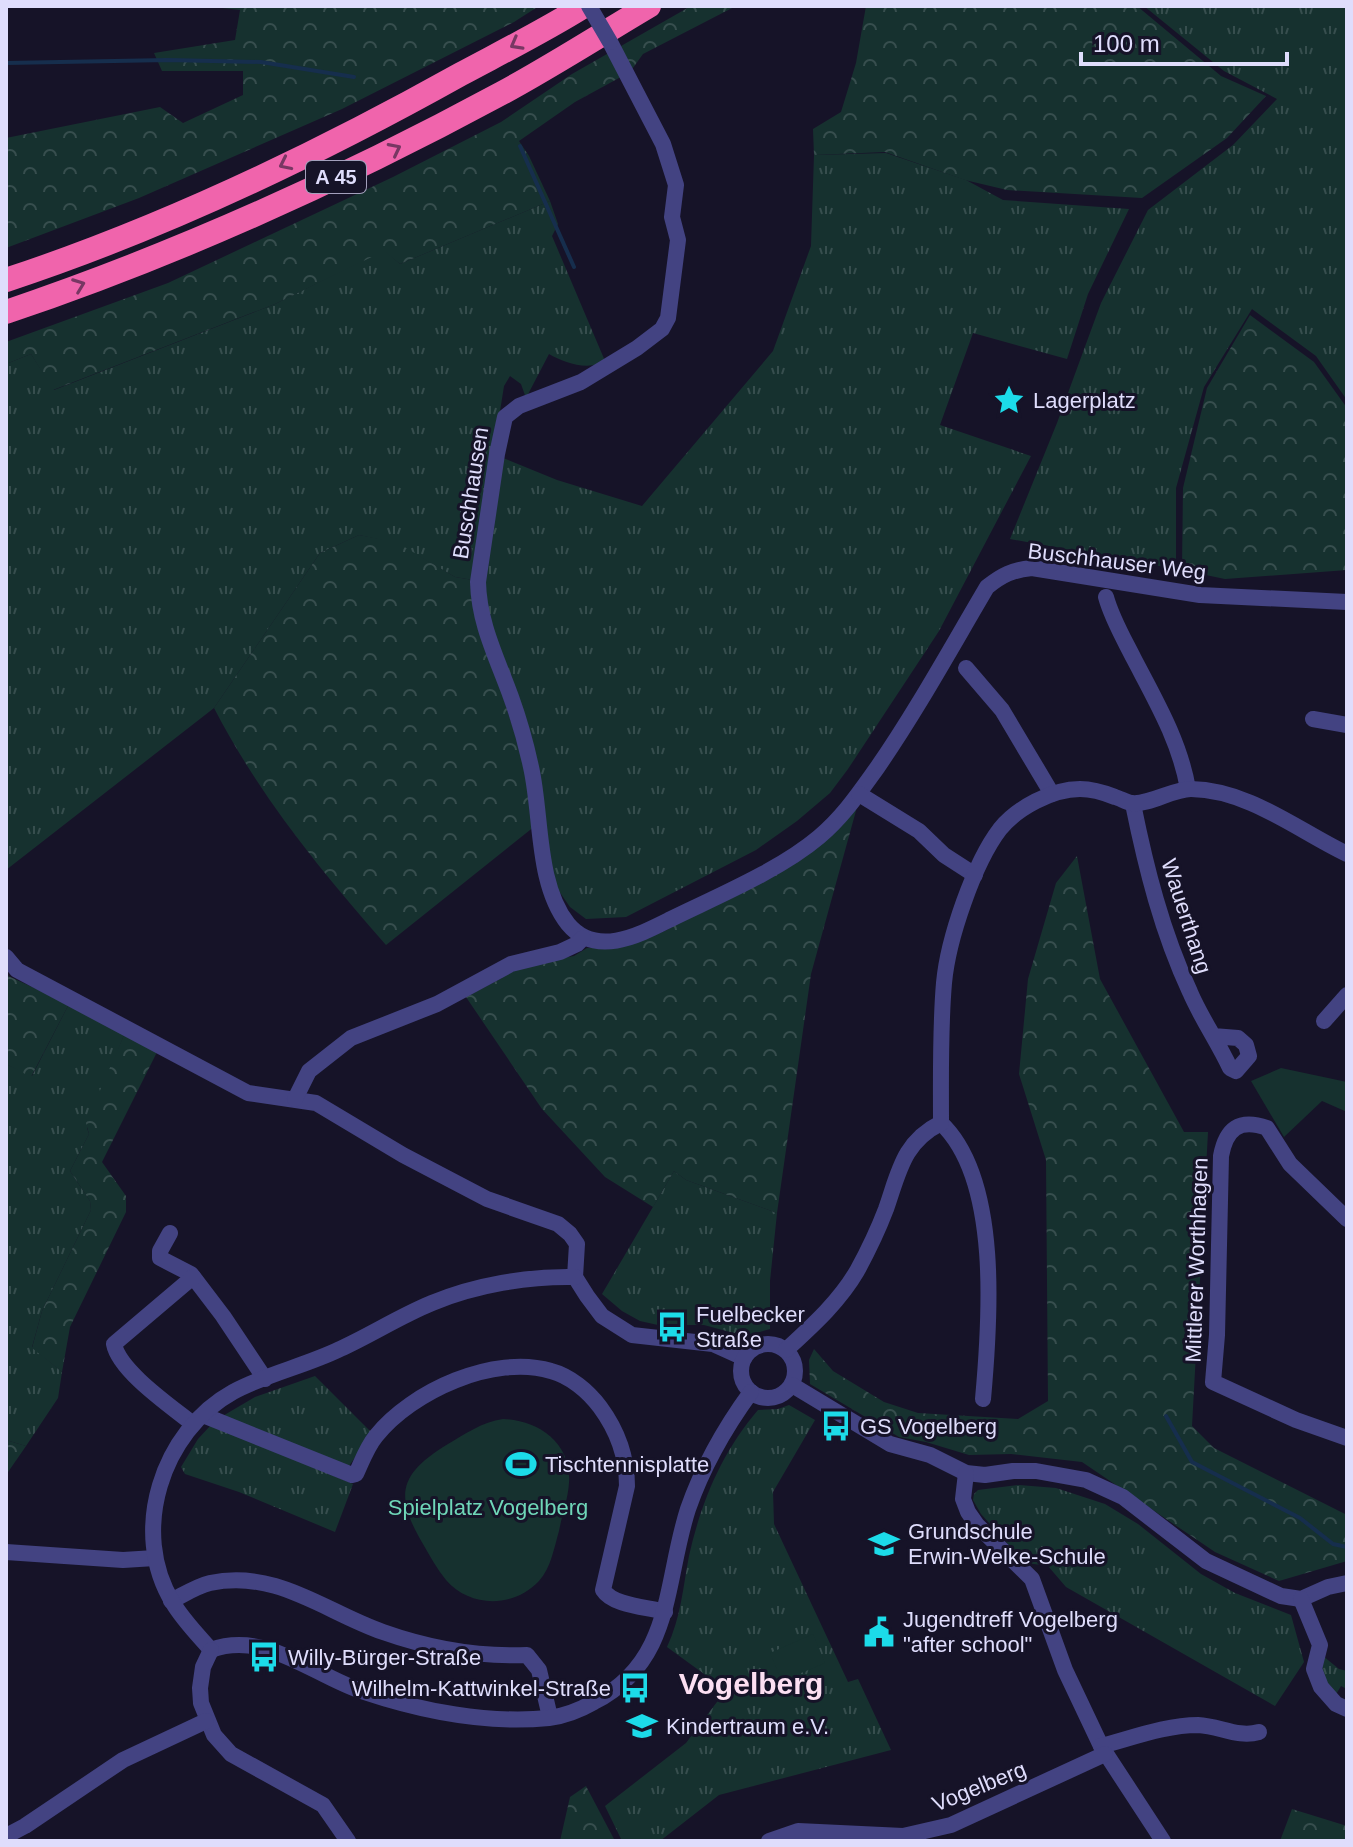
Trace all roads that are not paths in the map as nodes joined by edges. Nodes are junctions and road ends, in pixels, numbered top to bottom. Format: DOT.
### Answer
graph roads {
  1 [pos="587,6"];
  2 [pos="649,6"];
  3 [pos="6,280"];
  4 [pos="6,312"];
  5 [pos="1106,597"];
  6 [pos="1347,602"];
  7 [pos="966,668"];
  8 [pos="1313,719"];
  9 [pos="1347,725"];
  10 [pos="1188,789"];
  11 [pos="859,794"];
  12 [pos="1052,794"];
  13 [pos="1133,804"];
  14 [pos="1347,854"];
  15 [pos="975,875"];
  16 [pos="583,938"];
  17 [pos="6,957"];
  18 [pos="1347,995"];
  19 [pos="1324,1021"];
  20 [pos="1213,1036"];
  21 [pos="295,1099"];
  22 [pos="941,1123"];
  23 [pos="1347,1219"];
  24 [pos="170,1233"];
  25 [pos="193,1277"];
  26 [pos="575,1277"];
  27 [pos="786,1350"];
  28 [pos="744,1358"];
  29 [pos="265,1379"];
  30 [pos="792,1385"];
  31 [pos="751,1392"];
  32 [pos="983,1399"];
  33 [pos="198,1420"];
  34 [pos="1347,1438"];
  35 [pos="966,1473"];
  36 [pos="6,1552"];
  37 [pos="155,1558"];
  38 [pos="1347,1583"];
  39 [pos="1301,1599"];
  40 [pos="171,1601"];
  41 [pos="665,1612"];
  42 [pos="211,1650"];
  43 [pos="1347,1709"];
  44 [pos="550,1717"];
  45 [pos="206,1721"];
  46 [pos="1259,1732"];
  47 [pos="1103,1750"];
  48 [pos="6,1836"];
  49 [pos="348,1841"];
  50 [pos="769,1841"];
  51 [pos="1163,1841"];
  1 -- 3 [label="highway, A 45, one-way"];
  1 -- 16 [label="street, Buschhausen, bridge"];
  4 -- 2 [label="highway, A 45, one-way"];
  5 -- 10 [label="street, Buschhauser Weg"];
  6 -- 11 [label="street, Buschhauser Weg"];
  7 -- 12 [label="street"];
  8 -- 9 [label="street"];
  10 -- 13 [label="street"];
  10 -- 14 [label="street"];
  11 -- 15 [label="street"];
  11 -- 16 [label="street, Buschhauser Weg"];
  12 -- 13 [label="street"];
  12 -- 15 [label="street"];
  13 -- 20 [label="street, Wauerthang"];
  15 -- 22 [label="street"];
  16 -- 21 [label="street"];
  17 -- 21 [label="street"];
  18 -- 19 [label="street"];
  21 -- 26 [label="street"];
  22 -- 27 [label="street"];
  22 -- 32 [label="street"];
  23 -- 34 [label="street, Mittlerer Worthhagen"];
  24 -- 25 [label="street"];
  25 -- 29 [label="street"];
  25 -- 33 [label="street"];
  26 -- 28 [label="street"];
  26 -- 29 [label="street"];
  27 -- 28 [label="street"];
  27 -- 30 [label="street"];
  28 -- 31 [label="street"];
  29 -- 33 [label="street"];
  30 -- 31 [label="street"];
  30 -- 35 [label="street"];
  31 -- 41 [label="street"];
  33 -- 37 [label="street"];
  33 -- 41 [label="street"];
  35 -- 39 [label="street"];
  35 -- 47 [label="street"];
  36 -- 37 [label="street"];
  37 -- 40 [label="street"];
  38 -- 39 [label="street"];
  39 -- 43 [label="street"];
  40 -- 42 [label="street"];
  40 -- 44 [label="street"];
  41 -- 44 [label="street"];
  42 -- 44 [label="street"];
  42 -- 45 [label="street"];
  45 -- 48 [label="street"];
  45 -- 49 [label="street"];
  46 -- 47 [label="street"];
  47 -- 50 [label="street, Vogelberg"];
  47 -- 51 [label="street"];
}
